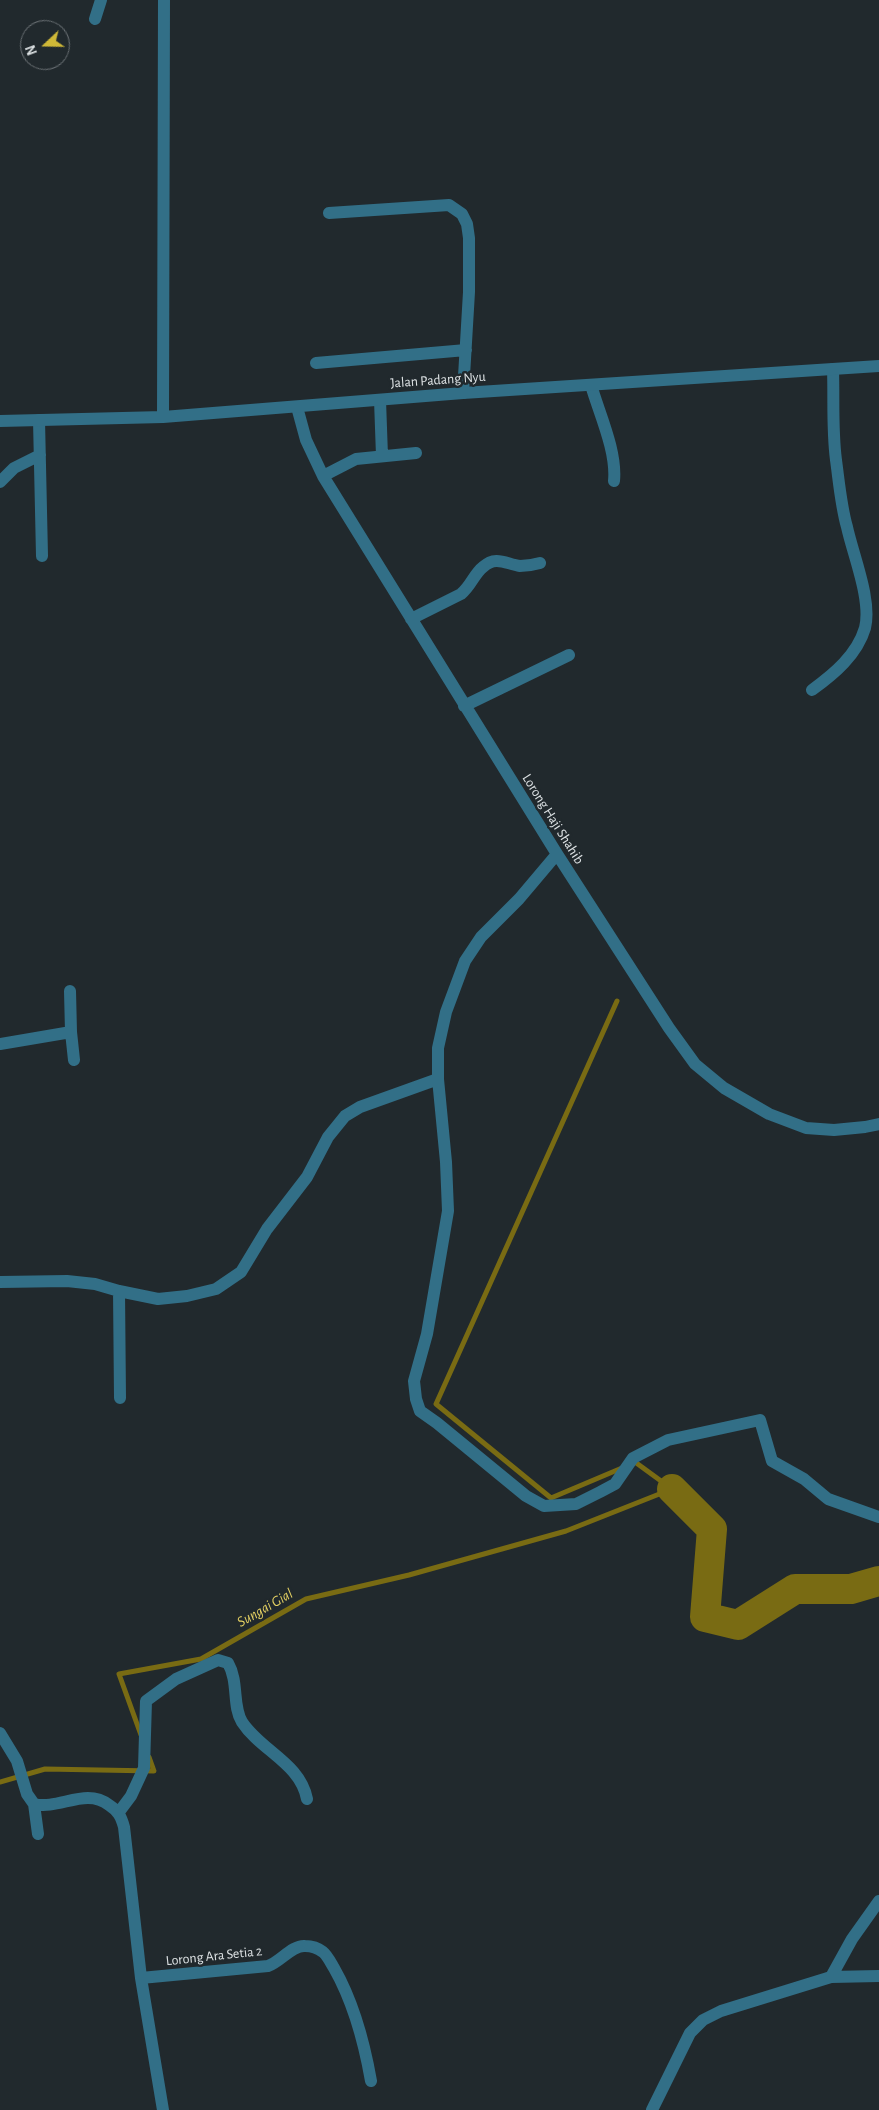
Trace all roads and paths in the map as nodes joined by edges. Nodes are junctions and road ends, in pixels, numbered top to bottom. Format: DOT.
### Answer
graph roads {
  1 [pos="101,0"];
  2 [pos="164,0"];
  3 [pos="95,19"];
  4 [pos="329,213"];
  5 [pos="466,350"];
  6 [pos="316,363"];
  7 [pos="879,366"];
  8 [pos="833,369"];
  9 [pos="591,385"];
  10 [pos="463,393"];
  11 [pos="380,400"];
  12 [pos="297,407"];
  13 [pos="163,417"];
  14 [pos="39,420"];
  15 [pos="0,421"];
  16 [pos="416,453"];
  17 [pos="40,454"];
  18 [pos="382,456"];
  19 [pos="323,476"];
  20 [pos="614,481"];
  21 [pos="0,482"];
  22 [pos="42,556"];
  23 [pos="540,563"];
  24 [pos="411,619"];
  25 [pos="569,655"];
  26 [pos="812,690"];
  27 [pos="464,706"];
  28 [pos="557,854"];
  29 [pos="70,992"];
  30 [pos="71,1032"];
  31 [pos="0,1044"];
  32 [pos="74,1060"];
  33 [pos="438,1079"];
  34 [pos="879,1124"];
  35 [pos="0,1282"];
  36 [pos="119,1291"];
  37 [pos="120,1398"];
  38 [pos="879,1517"];
  39 [pos="0,1733"];
  40 [pos="307,1799"];
  41 [pos="34,1804"];
  42 [pos="119,1812"];
  43 [pos="38,1834"];
  44 [pos="879,1901"];
  45 [pos="879,1976"];
  46 [pos="831,1977"];
  47 [pos="141,1978"];
  48 [pos="371,2081"];
  49 [pos="163,2110"];
  50 [pos="652,2110"];
  1 -- 3 [label="street"];
  2 -- 13 [label="street"];
  4 -- 5 [label="street"];
  5 -- 6 [label="street"];
  5 -- 10 [label="street"];
  7 -- 8 [label="street, Jalan Padang Nyu"];
  8 -- 9 [label="street, Jalan Padang Nyu"];
  8 -- 26 [label="street"];
  9 -- 10 [label="street, Jalan Padang Nyu"];
  9 -- 20 [label="street"];
  10 -- 11 [label="street, Jalan Padang Nyu"];
  11 -- 12 [label="street, Jalan Padang Nyu"];
  11 -- 18 [label="street"];
  12 -- 13 [label="street, Jalan Padang Nyu"];
  12 -- 19 [label="street, Lorong Haji Shahib"];
  13 -- 14 [label="street, Jalan Padang Nyu"];
  14 -- 15 [label="street, Jalan Padang Nyu"];
  14 -- 17 [label="street"];
  16 -- 18 [label="street"];
  17 -- 21 [label="street"];
  17 -- 22 [label="street"];
  18 -- 19 [label="street"];
  19 -- 24 [label="street, Lorong Haji Shahib"];
  23 -- 24 [label="street"];
  24 -- 27 [label="street, Lorong Haji Shahib"];
  25 -- 27 [label="street"];
  27 -- 28 [label="street, Lorong Haji Shahib"];
  28 -- 33 [label="street"];
  28 -- 34 [label="street, Lorong Haji Shahib"];
  29 -- 30 [label="street"];
  30 -- 31 [label="street"];
  30 -- 32 [label="street"];
  33 -- 36 [label="street"];
  33 -- 38 [label="street"];
  35 -- 36 [label="street"];
  36 -- 37 [label="street"];
  39 -- 41 [label="street"];
  40 -- 42 [label="street"];
  41 -- 42 [label="street"];
  41 -- 43 [label="street"];
  42 -- 47 [label="street"];
  44 -- 46 [label="street"];
  45 -- 46 [label="street"];
  46 -- 50 [label="street"];
  47 -- 48 [label="street, Lorong Ara Setia 2"];
  47 -- 49 [label="street"];
}
